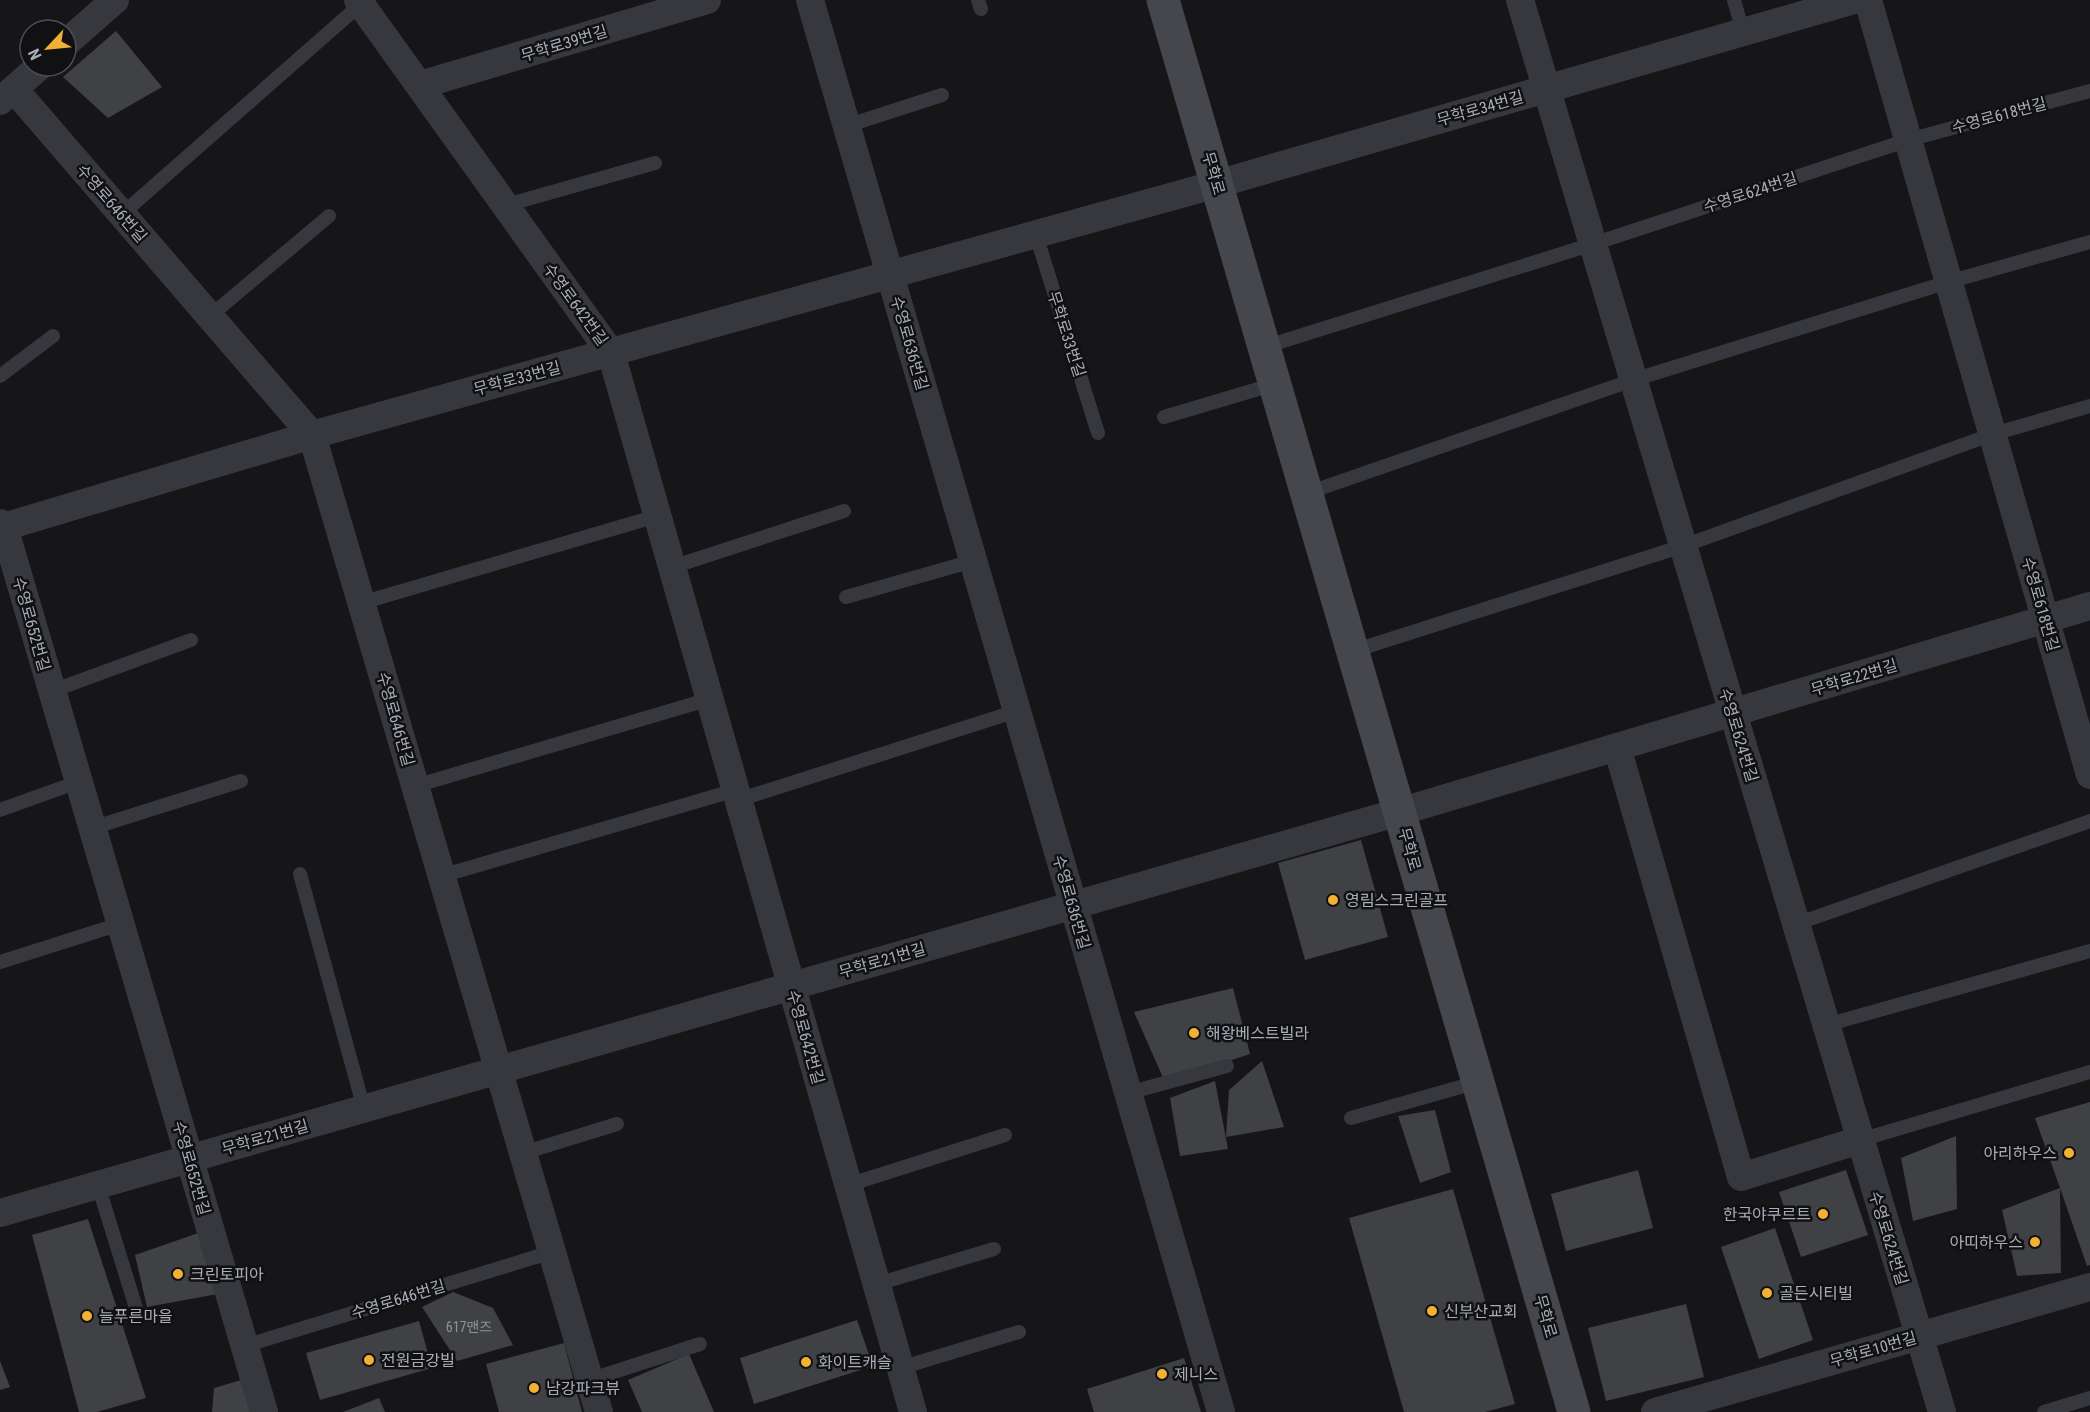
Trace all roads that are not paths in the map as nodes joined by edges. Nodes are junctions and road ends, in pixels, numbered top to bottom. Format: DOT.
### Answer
graph roads {
  1 [pos="115,0"];
  2 [pos="707,0"];
  3 [pos="810,0"];
  4 [pos="1163,0"];
  5 [pos="1520,0"];
  6 [pos="1734,0"];
  7 [pos="1854,0"];
  8 [pos="1868,0"];
  9 [pos="360,2"];
  10 [pos="78,32"];
  11 [pos="1743,32"];
  12 [pos="26,78"];
  13 [pos="420,85"];
  14 [pos="1546,89"];
  15 [pos="2090,91"];
  16 [pos="7,95"];
  17 [pos="942,95"];
  18 [pos="846,126"];
  19 [pos="1908,140"];
  20 [pos="654,163"];
  21 [pos="1217,184"];
  22 [pos="506,205"];
  23 [pos="122,214"];
  24 [pos="329,216"];
  25 [pos="1036,235"];
  26 [pos="2090,242"];
  27 [pos="1593,244"];
  28 [pos="890,275"];
  29 [pos="1948,282"];
  30 [pos="210,316"];
  31 [pos="53,336"];
  32 [pos="1264,347"];
  33 [pos="611,353"];
  34 [pos="0,376"];
  35 [pos="1633,380"];
  36 [pos="1275,384"];
  37 [pos="2090,406"];
  38 [pos="1164,417"];
  39 [pos="1098,433"];
  40 [pos="1993,434"];
  41 [pos="312,435"];
  42 [pos="1307,493"];
  43 [pos="844,511"];
  44 [pos="657,516"];
  45 [pos="1,526"];
  46 [pos="1683,546"];
  47 [pos="973,561"];
  48 [pos="672,567"];
  49 [pos="846,597"];
  50 [pos="361,603"];
  51 [pos="2090,606"];
  52 [pos="2045,620"];
  53 [pos="191,640"];
  54 [pos="1353,651"];
  55 [pos="52,691"];
  56 [pos="710,699"];
  57 [pos="1017,711"];
  58 [pos="1733,713"];
  59 [pos="1617,747"];
  60 [pos="2090,775"];
  61 [pos="241,781"];
  62 [pos="78,782"];
  63 [pos="415,786"];
  64 [pos="737,795"];
  65 [pos="0,810"];
  66 [pos="1400,812"];
  67 [pos="2090,821"];
  68 [pos="92,828"];
  69 [pos="300,874"];
  70 [pos="441,876"];
  71 [pos="1073,905"];
  72 [pos="120,924"];
  73 [pos="1796,924"];
  74 [pos="2090,951"];
  75 [pos="0,962"];
  76 [pos="791,986"];
  77 [pos="1826,1025"];
  78 [pos="1227,1066"];
  79 [pos="498,1070"];
  80 [pos="2090,1072"];
  81 [pos="1478,1082"];
  82 [pos="1128,1093"];
  83 [pos="364,1109"];
  84 [pos="1350,1118"];
  85 [pos="617,1124"];
  86 [pos="1005,1135"];
  87 [pos="1860,1140"];
  88 [pos="523,1153"];
  89 [pos="189,1159"];
  90 [pos="98,1185"];
  91 [pos="848,1185"];
  92 [pos="0,1213"];
  93 [pos="994,1249"];
  94 [pos="552,1252"];
  95 [pos="877,1284"];
  96 [pos="2090,1287"];
  97 [pos="136,1308"];
  98 [pos="1019,1332"];
  99 [pos="1919,1336"];
  100 [pos="700,1344"];
  101 [pos="244,1346"];
  102 [pos="900,1368"];
  103 [pos="589,1380"];
  104 [pos="2090,1398"];
  105 [pos="264,1412"];
  106 [pos="598,1412"];
  107 [pos="913,1412"];
  108 [pos="1221,1412"];
  109 [pos="1574,1412"];
  110 [pos="1655,1412"];
  111 [pos="1942,1412"];
  112 [pos="2044,1412"];
  1 -- 10 [label="street"];
  2 -- 13 [label="street, 무학로39번길"];
  3 -- 18 [label="street, 수영로636번길"];
  4 -- 21 [label="street, 무학로"];
  5 -- 14 [label="street, 수영로624번길"];
  6 -- 11 [label="lane"];
  7 -- 11 [label="street, 무학로34번길"];
  8 -- 19 [label="street, 수영로618번길"];
  9 -- 13 [label="street, 수영로642번길"];
  9 -- 23 [label="lane, 수영로642번길"];
  11 -- 14 [label="street, 무학로34번길"];
  12 -- 16 [label="street"];
  13 -- 22 [label="street, 수영로642번길"];
  14 -- 21 [label="street, 무학로34번길"];
  14 -- 27 [label="street, 수영로624번길"];
  15 -- 19 [label="lane, 수영로618번길"];
  16 -- 23 [label="street, 수영로646번길"];
  17 -- 18 [label="lane"];
  18 -- 28 [label="street, 수영로636번길"];
  19 -- 27 [label="lane, 수영로624번길"];
  19 -- 29 [label="street, 수영로618번길"];
  20 -- 22 [label="lane"];
  21 -- 25 [label="street, 무학로33번길"];
  21 -- 32 [label="street, 무학로"];
  22 -- 33 [label="street, 수영로642번길"];
  23 -- 30 [label="street, 수영로646번길"];
  24 -- 30 [label="lane"];
  25 -- 28 [label="street, 무학로33번길"];
  25 -- 39 [label="lane, 무학로33번길"];
  26 -- 29 [label="lane"];
  27 -- 32 [label="lane"];
  27 -- 35 [label="street, 수영로624번길"];
  28 -- 33 [label="street, 무학로33번길"];
  28 -- 47 [label="street, 수영로636번길"];
  29 -- 35 [label="lane"];
  29 -- 40 [label="street, 수영로618번길"];
  30 -- 41 [label="street, 수영로646번길"];
  31 -- 34 [label="lane"];
  32 -- 36 [label="street, 무학로"];
  33 -- 41 [label="street, 무학로33번길"];
  33 -- 44 [label="street, 수영로642번길"];
  35 -- 42 [label="lane"];
  35 -- 46 [label="street, 수영로624번길"];
  36 -- 38 [label="lane"];
  36 -- 42 [label="street, 무학로"];
  37 -- 40 [label="lane"];
  40 -- 46 [label="lane"];
  40 -- 52 [label="street, 수영로618번길"];
  41 -- 45 [label="street, 무학로33번길"];
  41 -- 50 [label="street, 수영로646번길"];
  42 -- 54 [label="street, 무학로"];
  43 -- 48 [label="lane"];
  44 -- 48 [label="street, 수영로642번길"];
  44 -- 50 [label="lane"];
  45 -- 55 [label="street, 수영로652번길"];
  46 -- 54 [label="lane"];
  46 -- 58 [label="street, 수영로624번길"];
  47 -- 49 [label="lane"];
  47 -- 57 [label="street, 수영로636번길"];
  48 -- 56 [label="street, 수영로642번길"];
  50 -- 63 [label="street, 수영로646번길"];
  51 -- 52 [label="street, 무학로22번길"];
  52 -- 58 [label="street, 무학로22번길"];
  52 -- 60 [label="street, 수영로618번길"];
  53 -- 55 [label="lane, 수영로652번길"];
  54 -- 66 [label="street, 무학로"];
  55 -- 62 [label="street, 수영로652번길"];
  56 -- 63 [label="lane"];
  56 -- 64 [label="street, 수영로642번길"];
  57 -- 64 [label="lane"];
  57 -- 71 [label="street, 수영로636번길"];
  58 -- 59 [label="street, 무학로22번길"];
  58 -- 73 [label="street, 수영로624번길"];
  59 -- 66 [label="street, 무학로22번길"];
  59 -- 87 [label="street"];
  61 -- 68 [label="lane"];
  62 -- 65 [label="lane"];
  62 -- 68 [label="street, 수영로652번길"];
  63 -- 70 [label="street, 수영로646번길"];
  64 -- 70 [label="lane"];
  64 -- 76 [label="street, 수영로642번길"];
  66 -- 71 [label="street, 무학로21번길"];
  66 -- 81 [label="street, 무학로"];
  67 -- 73 [label="lane"];
  68 -- 72 [label="street, 수영로652번길"];
  69 -- 83 [label="lane"];
  70 -- 79 [label="street, 수영로646번길"];
  71 -- 76 [label="street, 무학로21번길"];
  71 -- 82 [label="street, 수영로636번길"];
  72 -- 75 [label="lane"];
  72 -- 89 [label="street, 수영로652번길"];
  73 -- 77 [label="street, 수영로624번길"];
  74 -- 77 [label="lane"];
  76 -- 79 [label="street, 무학로21번길"];
  76 -- 91 [label="street, 수영로642번길"];
  77 -- 87 [label="street, 수영로624번길"];
  78 -- 82 [label="lane"];
  79 -- 83 [label="street, 무학로21번길"];
  79 -- 88 [label="street, 수영로646번길"];
  80 -- 87 [label="lane"];
  81 -- 84 [label="lane"];
  81 -- 109 [label="street, 무학로"];
  82 -- 108 [label="street, 수영로636번길"];
  83 -- 89 [label="street, 무학로21번길"];
  85 -- 88 [label="lane"];
  86 -- 91 [label="lane"];
  87 -- 99 [label="street, 수영로624번길"];
  88 -- 94 [label="street, 수영로646번길"];
  89 -- 90 [label="street, 무학로21번길"];
  89 -- 101 [label="street, 수영로652번길"];
  90 -- 92 [label="street, 무학로21번길"];
  90 -- 97 [label="lane"];
  91 -- 95 [label="street, 수영로642번길"];
  93 -- 95 [label="lane"];
  94 -- 101 [label="lane, 수영로646번길"];
  94 -- 103 [label="street, 수영로646번길"];
  95 -- 102 [label="street, 수영로642번길"];
  96 -- 99 [label="street, 무학로10번길"];
  98 -- 102 [label="lane"];
  99 -- 110 [label="street, 무학로10번길"];
  99 -- 111 [label="street, 수영로624번길"];
  100 -- 103 [label="lane"];
  101 -- 105 [label="street, 수영로652번길"];
  102 -- 107 [label="street, 수영로642번길"];
  103 -- 106 [label="street, 수영로646번길"];
  104 -- 112 [label="lane"];
}
